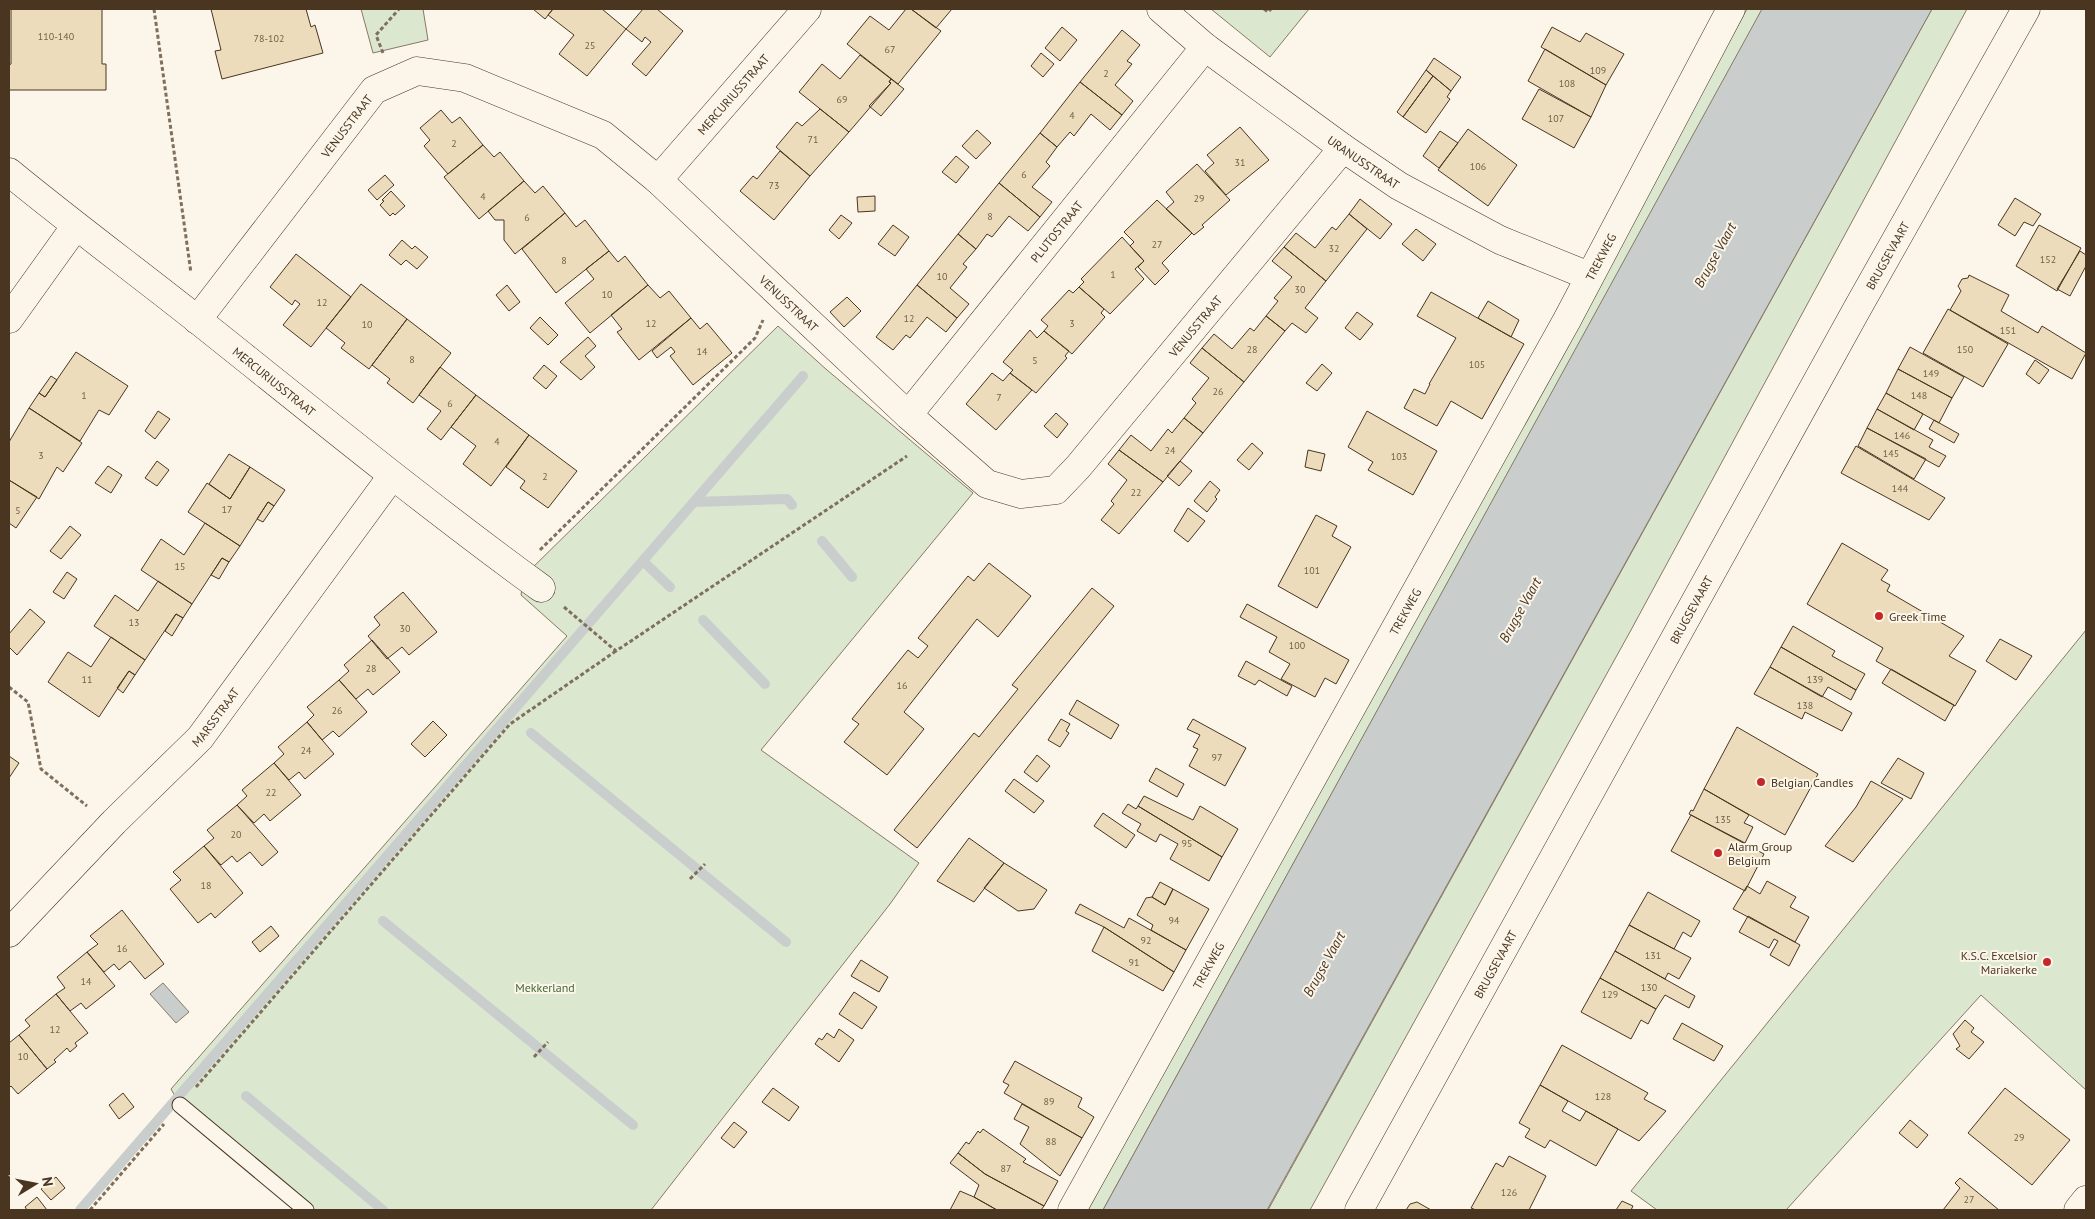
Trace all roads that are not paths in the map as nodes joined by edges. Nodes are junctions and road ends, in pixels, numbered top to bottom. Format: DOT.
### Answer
graph roads {
  1 [pos="807,9"];
  2 [pos="1161,9"];
  3 [pos="1731,9"];
  4 [pos="2026,9"];
  5 [pos="1204,47"];
  6 [pos="1343,148"];
  7 [pos="9,172"];
  8 [pos="658,180"];
  9 [pos="75,227"];
  10 [pos="1589,276"];
  11 [pos="9,318"];
  12 [pos="197,320"];
  13 [pos="908,414"];
  14 [pos="392,476"];
  15 [pos="541,588"];
  16 [pos="9,933"];
  17 [pos="180,1106"];
  18 [pos="2086,1200"];
  19 [pos="306,1210"];
  20 [pos="1072,1210"];
  21 [pos="1359,1210"];
  22 [pos="2078,1210"];
  1 -- 8 [label="street, MERCURIUSSTRAAT"];
  2 -- 5 [label="street, URANUSSTRAAT"];
  3 -- 10 [label="street, TREKWEG"];
  4 -- 21 [label="street, BRUGSEVAART"];
  5 -- 6 [label="street, URANUSSTRAAT"];
  5 -- 13 [label="street, PLUTOSTRAAT"];
  6 -- 10 [label="street, URANUSSTRAAT"];
  6 -- 13 [label="street, VENUSSTRAAT"];
  7 -- 9 [label="street, MERCURIUSSTRAAT"];
  8 -- 12 [label="street, VENUSSTRAAT"];
  8 -- 13 [label="street, VENUSSTRAAT"];
  9 -- 11 [label="street"];
  9 -- 12 [label="street, MERCURIUSSTRAAT"];
  10 -- 20 [label="street, TREKWEG"];
  12 -- 14 [label="street, MERCURIUSSTRAAT"];
  14 -- 15 [label="street, MERCURIUSSTRAAT"];
  14 -- 16 [label="street, MARSSTRAAT"];
  17 -- 19 [label="lane"];
  18 -- 22 [label="street"];
}
